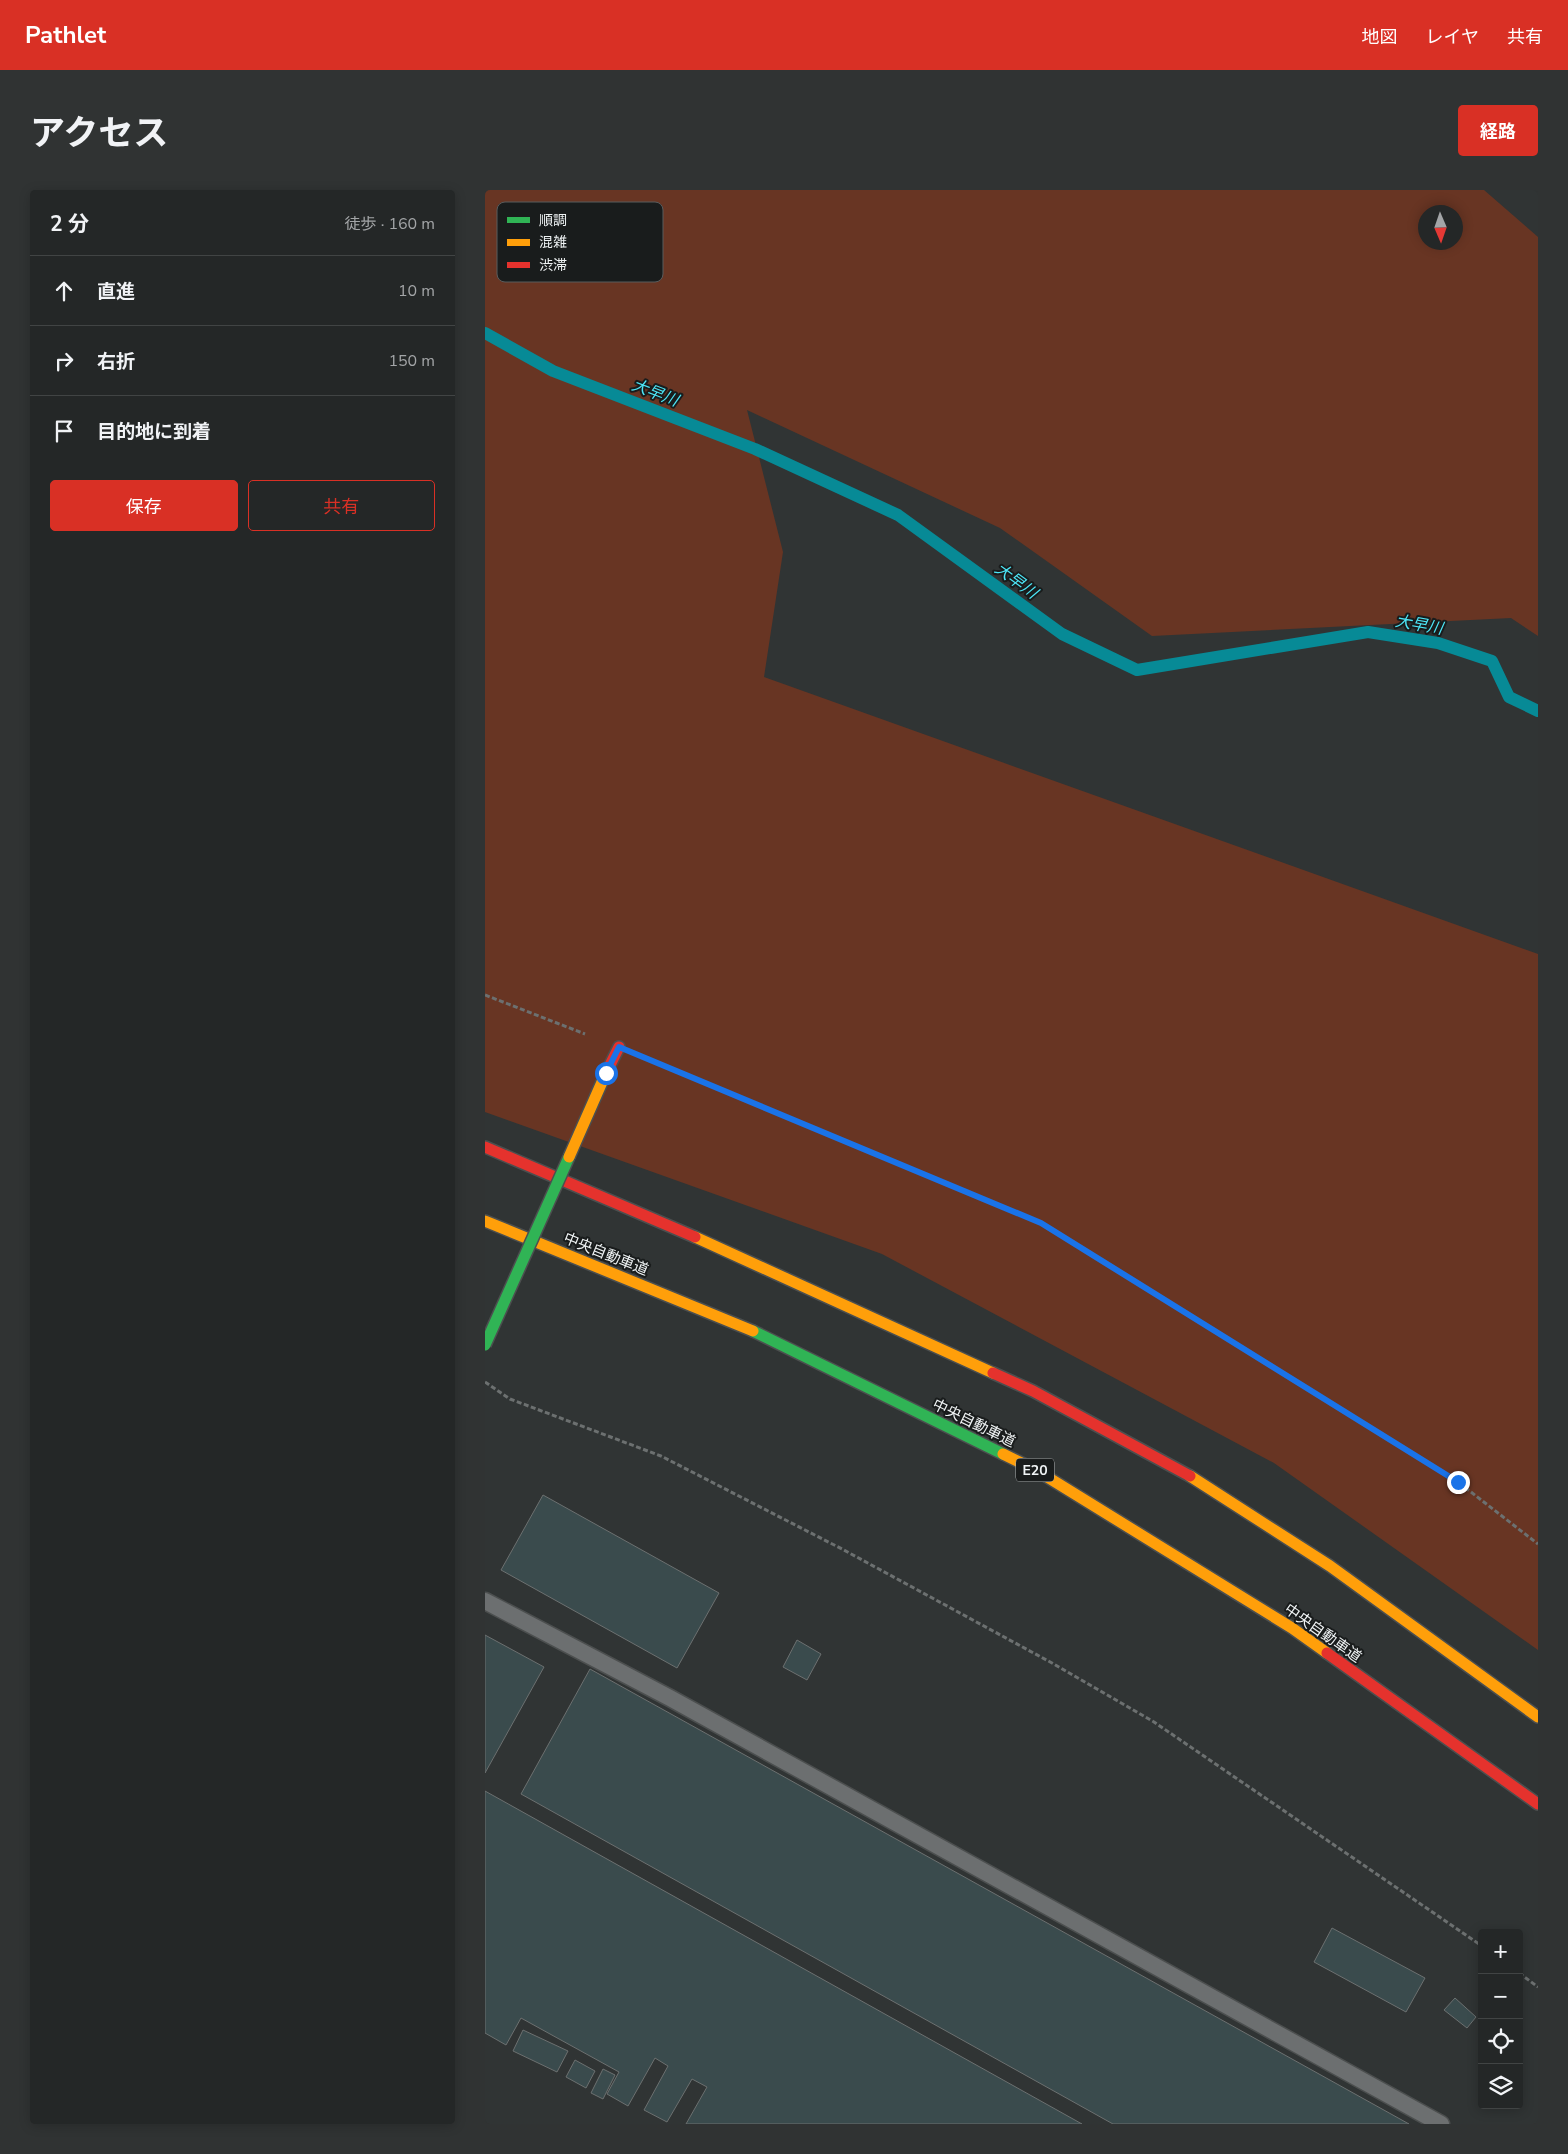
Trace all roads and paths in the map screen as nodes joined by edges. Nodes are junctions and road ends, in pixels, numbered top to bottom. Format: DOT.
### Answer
graph roads {
  1 [pos="485,995"];
  2 [pos="619,1047"];
  3 [pos="485,1147"];
  4 [pos="485,1221"];
  5 [pos="485,1345"];
  6 [pos="485,1382"];
  7 [pos="1538,1544"];
  8 [pos="485,1601"];
  9 [pos="1538,1717"];
  10 [pos="1538,1804"];
  11 [pos="1478,1943"];
  12 [pos="1520,1974"];
  13 [pos="1538,1987"];
  14 [pos="1441,2124"];
  1 -- 2 [label="path"];
  2 -- 5 [label="main road, bridge"];
  2 -- 7 [label="path"];
  3 -- 9 [label="main road"];
  4 -- 10 [label="main road, 中央自動車道 / E20"];
  6 -- 11 [label="path"];
  8 -- 14 [label="lane"];
  12 -- 13 [label="path"];
}
